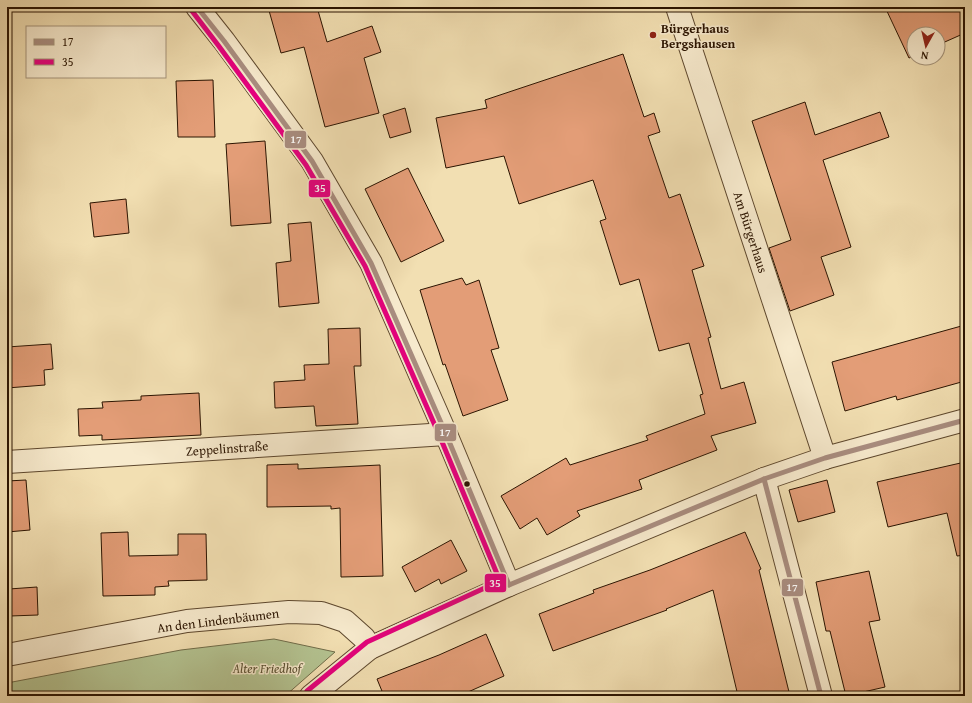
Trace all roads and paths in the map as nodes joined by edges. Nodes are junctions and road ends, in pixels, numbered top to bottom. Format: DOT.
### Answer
graph roads {
  1 [pos="197,7"];
  2 [pos="677,7"];
  3 [pos="965,420"];
  4 [pos="446,434"];
  5 [pos="825,458"];
  6 [pos="7,462"];
  7 [pos="764,479"];
  8 [pos="508,585"];
  9 [pos="370,648"];
  10 [pos="7,655"];
  11 [pos="311,696"];
  12 [pos="821,696"];
  1 -- 4 [label="street"];
  2 -- 5 [label="street, Am Bürgerhaus"];
  3 -- 5 [label="street"];
  4 -- 6 [label="street, Zeppelinstraße"];
  4 -- 8 [label="street"];
  5 -- 7 [label="street"];
  7 -- 8 [label="street"];
  7 -- 12 [label="street"];
  8 -- 9 [label="street"];
  9 -- 10 [label="street, An den Lindenbäumen"];
  9 -- 11 [label="street"];
}
